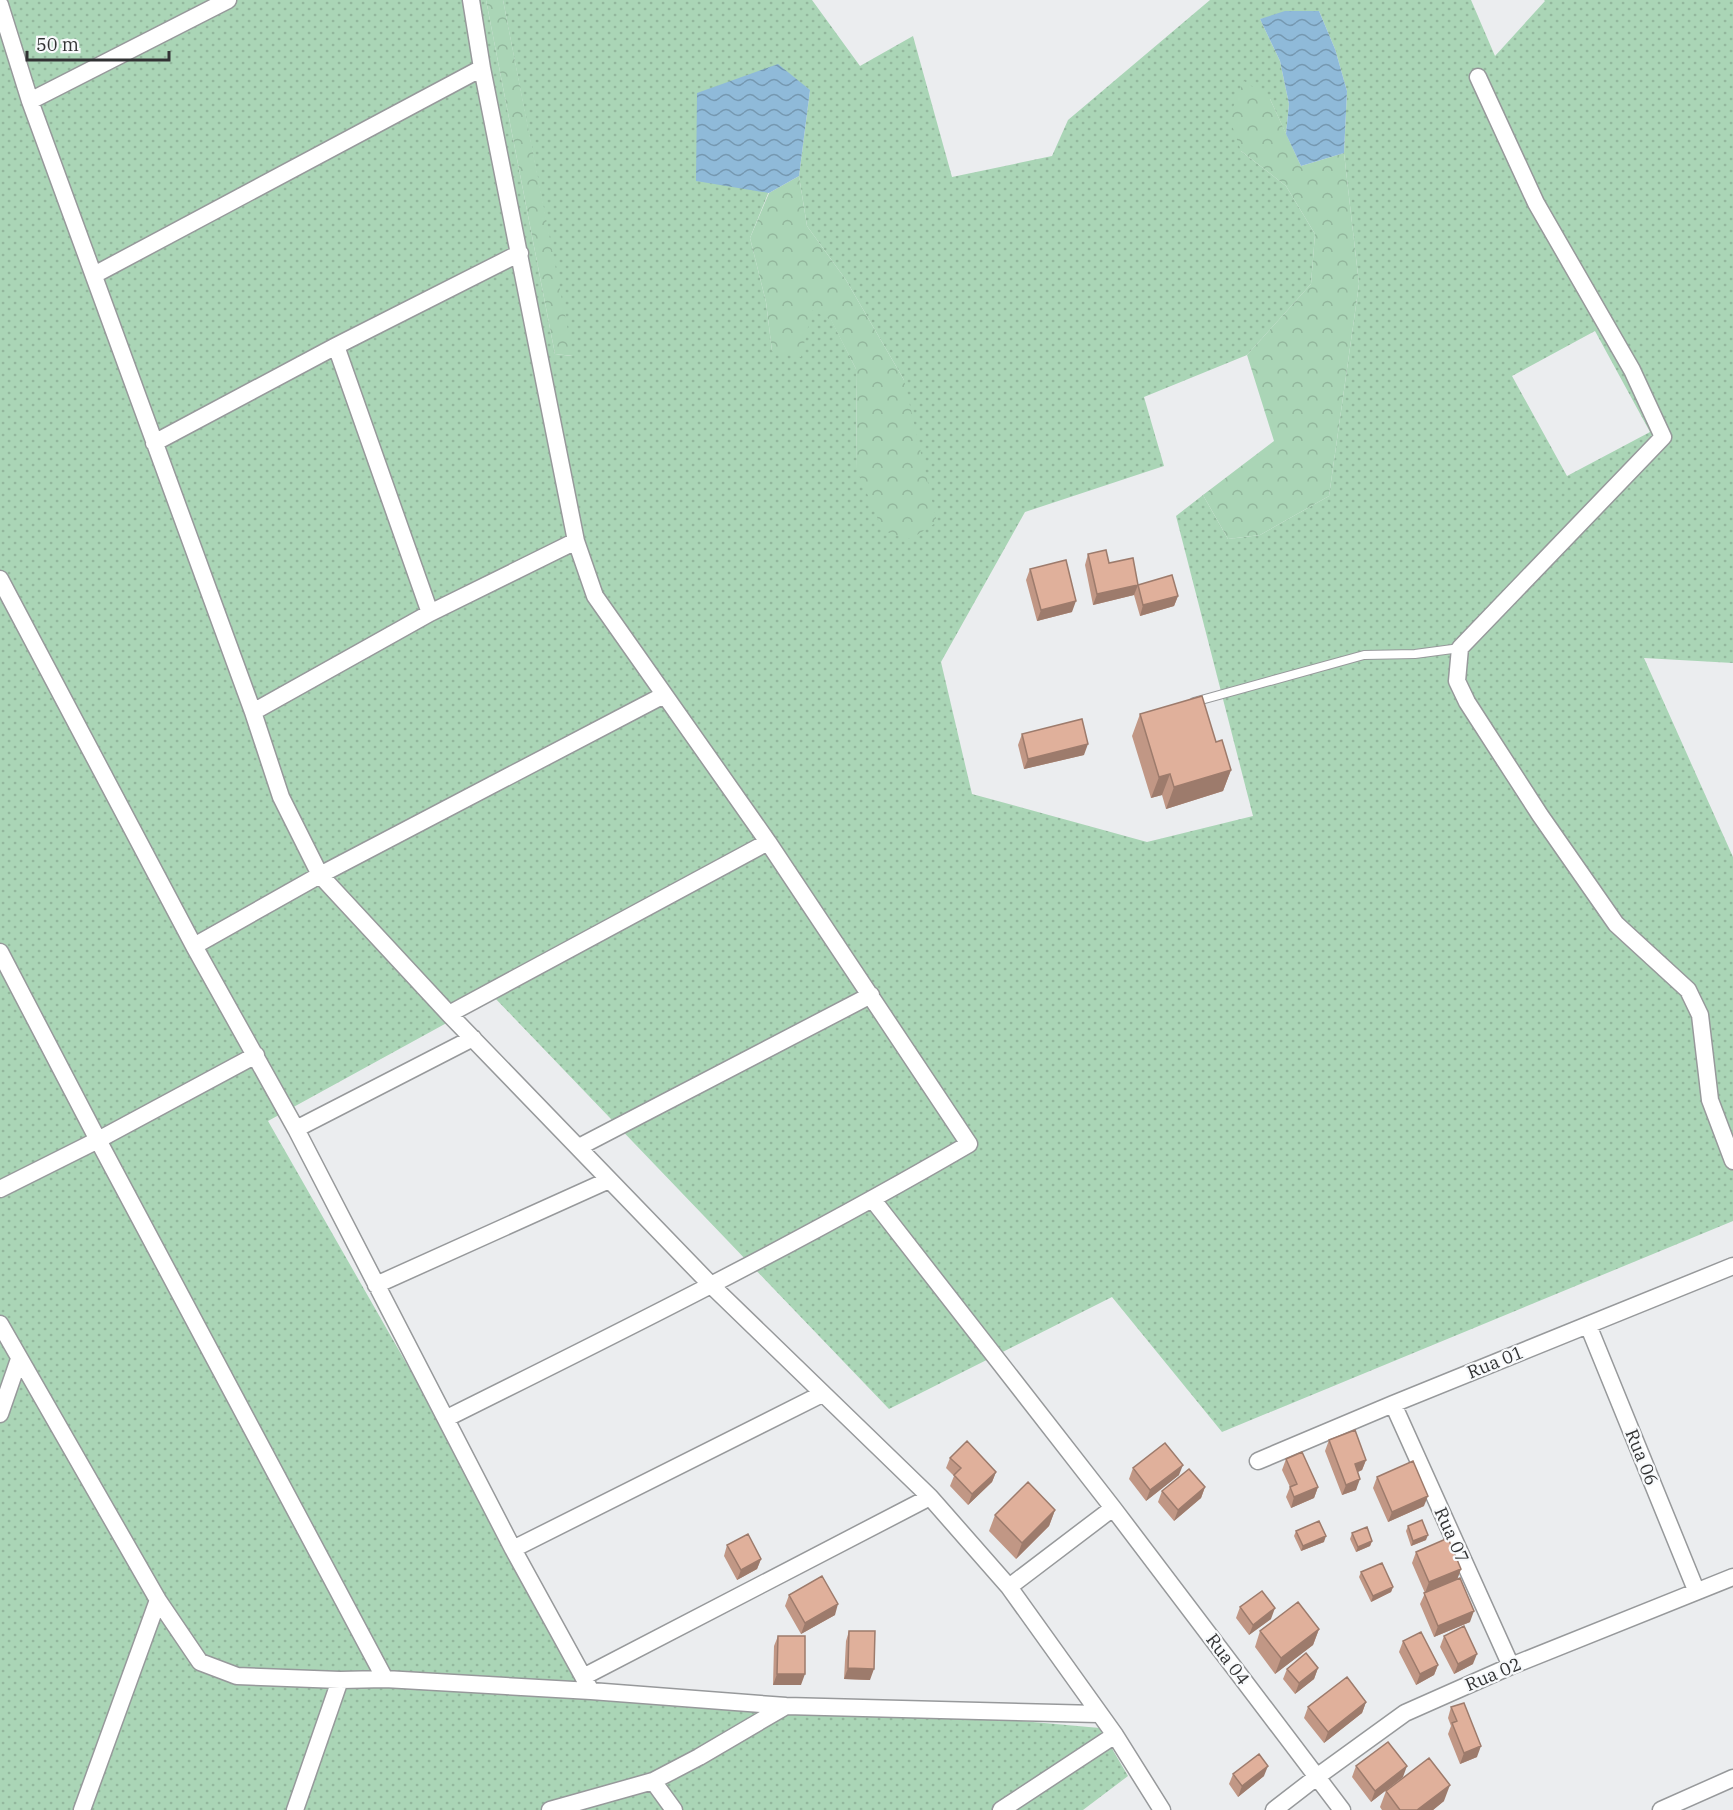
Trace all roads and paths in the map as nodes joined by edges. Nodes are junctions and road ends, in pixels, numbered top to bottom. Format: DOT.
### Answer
graph roads {
  1 [pos="228,0"];
  2 [pos="471,0"];
  3 [pos="0,4"];
  4 [pos="482,68"];
  5 [pos="1478,77"];
  6 [pos="30,101"];
  7 [pos="520,253"];
  8 [pos="94,275"];
  9 [pos="336,346"];
  10 [pos="154,443"];
  11 [pos="576,541"];
  12 [pos="0,579"];
  13 [pos="430,613"];
  14 [pos="1460,648"];
  15 [pos="664,694"];
  16 [pos="1186,704"];
  17 [pos="253,712"];
  18 [pos="768,842"];
  19 [pos="320,875"];
  20 [pos="194,946"];
  21 [pos="0,952"];
  22 [pos="871,995"];
  23 [pos="449,1014"];
  24 [pos="473,1038"];
  25 [pos="256,1055"];
  26 [pos="296,1129"];
  27 [pos="98,1140"];
  28 [pos="579,1147"];
  29 [pos="1733,1161"];
  30 [pos="609,1180"];
  31 [pos="0,1189"];
  32 [pos="873,1200"];
  33 [pos="1733,1266"];
  34 [pos="376,1285"];
  35 [pos="712,1286"];
  36 [pos="0,1324"];
  37 [pos="1588,1325"];
  38 [pos="19,1359"];
  39 [pos="822,1394"];
  40 [pos="1393,1404"];
  41 [pos="0,1414"];
  42 [pos="447,1418"];
  43 [pos="1258,1461"];
  44 [pos="930,1497"];
  45 [pos="1113,1508"];
  46 [pos="513,1550"];
  47 [pos="1733,1576"];
  48 [pos="1009,1587"];
  49 [pos="1696,1590"];
  50 [pos="158,1600"];
  51 [pos="1511,1666"];
  52 [pos="385,1679"];
  53 [pos="340,1680"];
  54 [pos="588,1684"];
  55 [pos="786,1706"];
  56 [pos="1098,1714"];
  57 [pos="1115,1736"];
  58 [pos="1318,1776"];
  59 [pos="1733,1778"];
  60 [pos="653,1781"];
  61 [pos="82,1810"];
  62 [pos="295,1810"];
  63 [pos="550,1810"];
  64 [pos="674,1810"];
  65 [pos="1001,1810"];
  66 [pos="1162,1810"];
  67 [pos="1274,1810"];
  68 [pos="1342,1810"];
  69 [pos="1661,1810"];
  1 -- 6 [label="street"];
  2 -- 4 [label="street"];
  3 -- 6 [label="street"];
  4 -- 7 [label="street"];
  4 -- 8 [label="street"];
  5 -- 14 [label="street"];
  6 -- 8 [label="street"];
  7 -- 9 [label="street"];
  7 -- 11 [label="street"];
  8 -- 10 [label="street"];
  9 -- 10 [label="street"];
  9 -- 13 [label="street"];
  10 -- 17 [label="street"];
  11 -- 13 [label="street"];
  11 -- 15 [label="street"];
  12 -- 20 [label="street"];
  13 -- 17 [label="street"];
  14 -- 16 [label="lane"];
  14 -- 29 [label="street"];
  15 -- 18 [label="street"];
  15 -- 19 [label="street"];
  17 -- 19 [label="street"];
  18 -- 22 [label="street"];
  18 -- 23 [label="street"];
  19 -- 20 [label="street"];
  19 -- 23 [label="street"];
  20 -- 25 [label="street"];
  21 -- 27 [label="street"];
  22 -- 28 [label="street"];
  22 -- 32 [label="street"];
  23 -- 24 [label="street"];
  24 -- 26 [label="street"];
  24 -- 28 [label="street"];
  25 -- 26 [label="street"];
  25 -- 27 [label="street"];
  26 -- 34 [label="street"];
  27 -- 31 [label="street"];
  27 -- 52 [label="street"];
  28 -- 30 [label="street"];
  30 -- 34 [label="street"];
  30 -- 35 [label="street"];
  32 -- 35 [label="street"];
  32 -- 45 [label="street, Rua 04"];
  33 -- 37 [label="street, Rua 01"];
  34 -- 42 [label="street"];
  35 -- 39 [label="street"];
  35 -- 42 [label="street"];
  36 -- 38 [label="street"];
  37 -- 40 [label="street, Rua 01"];
  37 -- 49 [label="street, Rua 06"];
  38 -- 41 [label="street"];
  38 -- 50 [label="street"];
  39 -- 44 [label="street"];
  39 -- 46 [label="street"];
  40 -- 43 [label="street, Rua 01"];
  40 -- 51 [label="street, Rua 07"];
  42 -- 46 [label="street"];
  44 -- 48 [label="street"];
  44 -- 54 [label="street"];
  45 -- 48 [label="street"];
  45 -- 58 [label="street, Rua 04"];
  46 -- 54 [label="street"];
  47 -- 49 [label="street, Rua 02"];
  48 -- 56 [label="street"];
  49 -- 51 [label="street, Rua 02"];
  50 -- 53 [label="street"];
  50 -- 61 [label="street"];
  51 -- 58 [label="street, Rua 02"];
  52 -- 53 [label="street"];
  52 -- 54 [label="street"];
  53 -- 62 [label="street"];
  54 -- 55 [label="street"];
  55 -- 56 [label="street"];
  55 -- 60 [label="street"];
  56 -- 57 [label="street"];
  57 -- 65 [label="street"];
  57 -- 66 [label="street"];
  58 -- 67 [label="street, Rua 02"];
  58 -- 68 [label="street, Rua 04"];
  59 -- 69 [label="street"];
  60 -- 63 [label="street"];
  60 -- 64 [label="street"];
}
